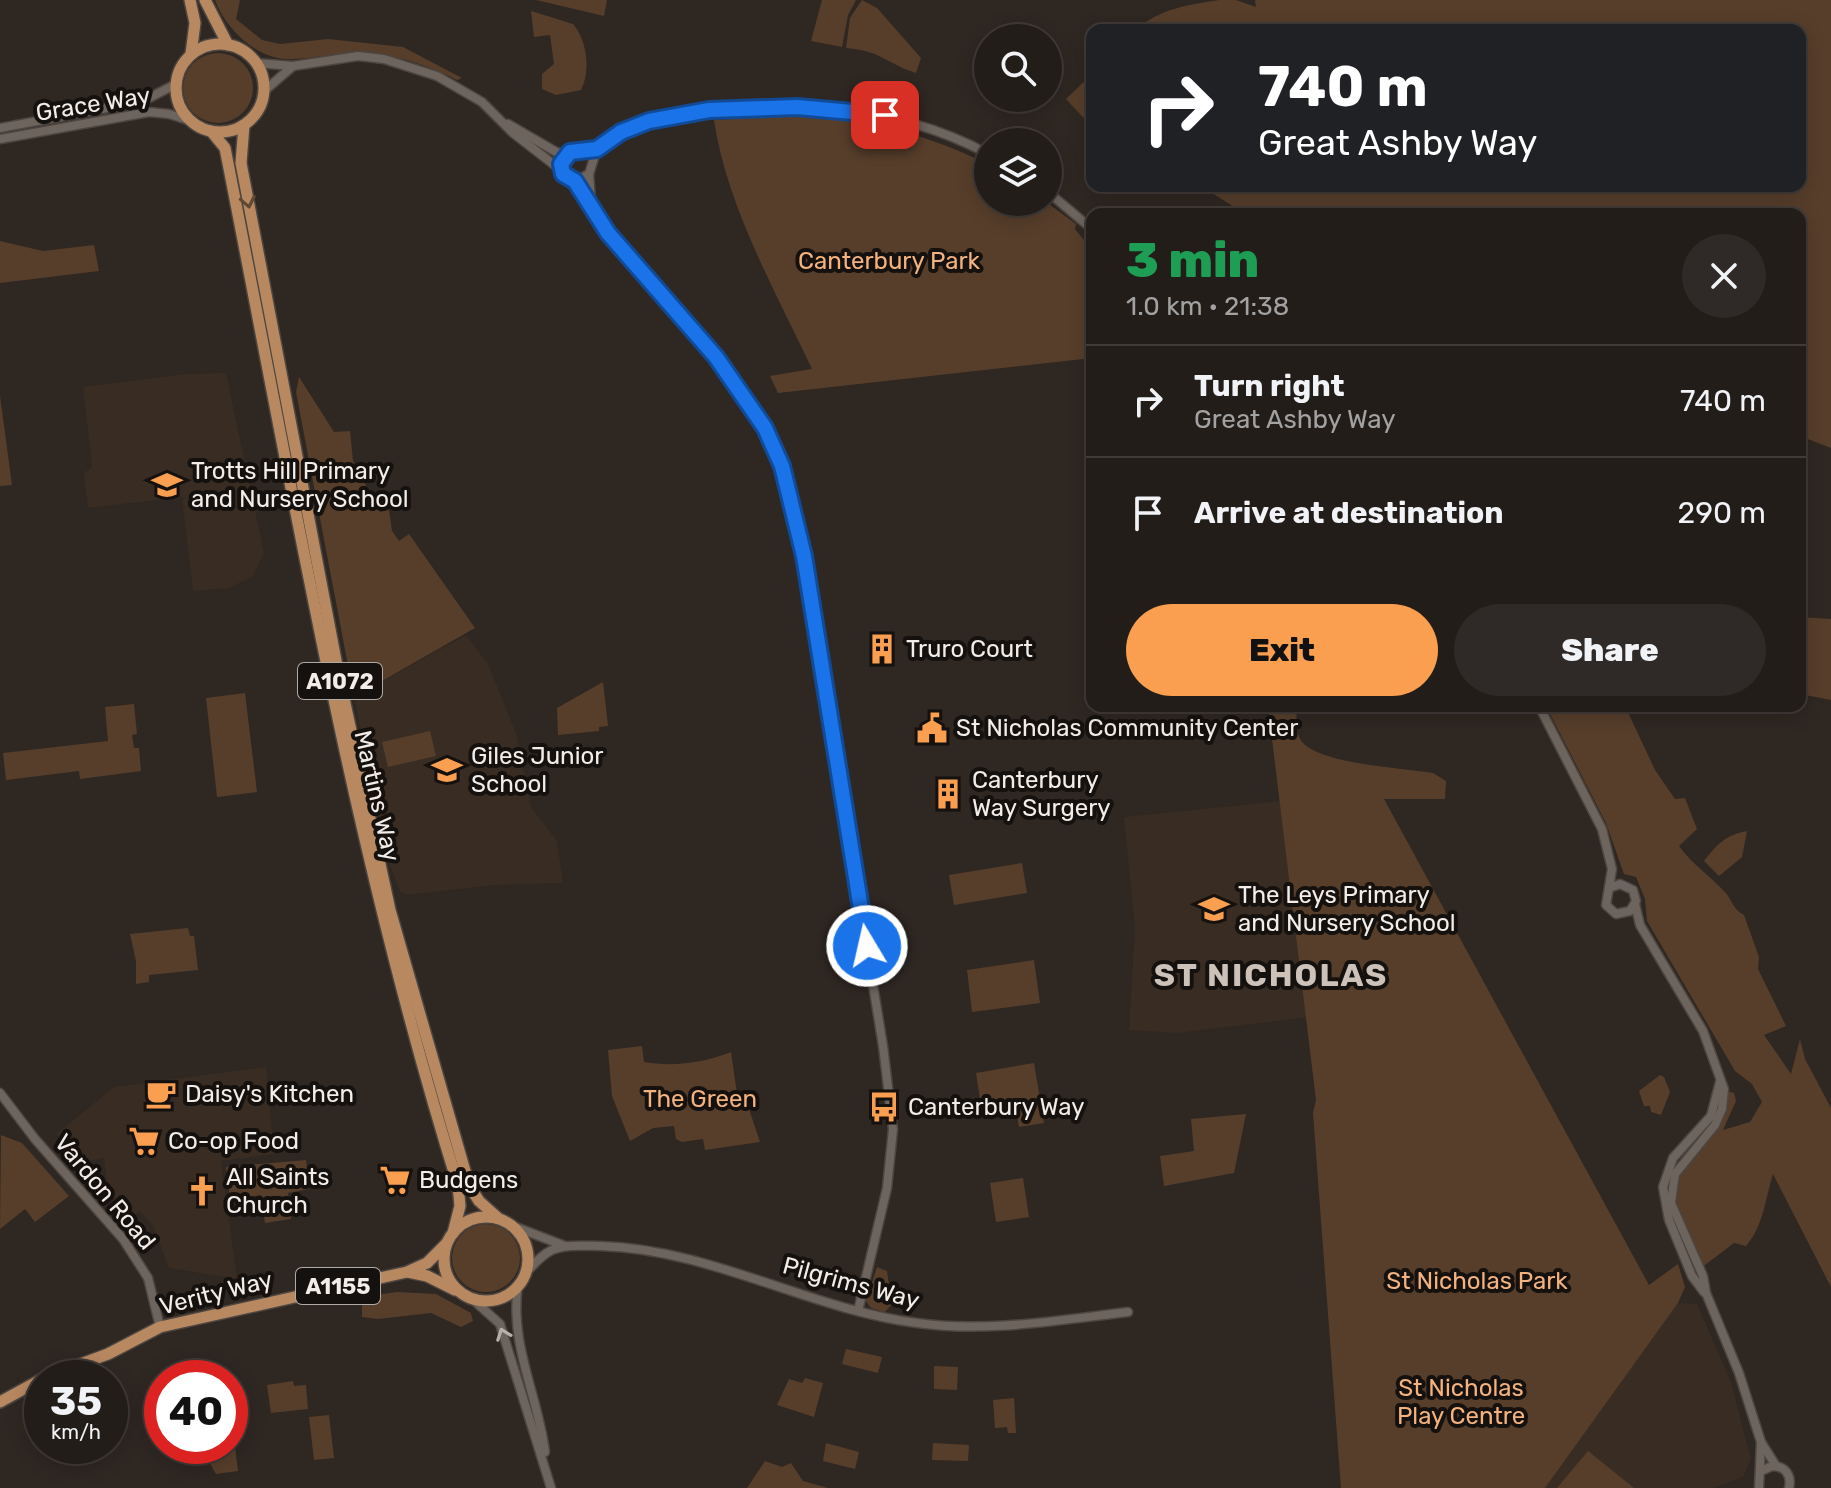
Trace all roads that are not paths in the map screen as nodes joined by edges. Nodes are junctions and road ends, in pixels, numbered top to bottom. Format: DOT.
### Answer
graph roads {
  1 [pos="190,0"];
  2 [pos="205,0"];
  3 [pos="228,45"];
  4 [pos="191,54"];
  5 [pos="256,63"];
  6 [pos="293,66"];
  7 [pos="176,84"];
  8 [pos="263,92"];
  9 [pos="191,121"];
  10 [pos="507,124"];
  11 [pos="244,125"];
  12 [pos="0,128"];
  13 [pos="211,131"];
  14 [pos="0,139"];
  15 [pos="974,147"];
  16 [pos="597,149"];
  17 [pos="581,151"];
  18 [pos="567,153"];
  19 [pos="562,170"];
  20 [pos="590,170"];
  21 [pos="575,181"];
  22 [pos="591,202"];
  23 [pos="1062,204"];
  24 [pos="1086,224"];
  25 [pos="1542,712"];
  26 [pos="1612,869"];
  27 [pos="1620,884"];
  28 [pos="1609,888"];
  29 [pos="1635,904"];
  30 [pos="1623,915"];
  31 [pos="1640,925"];
  32 [pos="0,1093"];
  33 [pos="498,1218"];
  34 [pos="513,1226"];
  35 [pos="450,1238"];
  36 [pos="566,1246"];
  37 [pos="407,1272"];
  38 [pos="525,1274"];
  39 [pos="518,1285"];
  40 [pos="467,1295"];
  41 [pos="858,1311"];
  42 [pos="1128,1312"];
  43 [pos="160,1327"];
  44 [pos="89,1360"];
  45 [pos="24,1389"];
  46 [pos="0,1402"];
  47 [pos="1761,1442"];
  48 [pos="1776,1466"];
  49 [pos="1761,1471"];
  50 [pos="547,1472"];
  51 [pos="551,1488"];
  52 [pos="1759,1488"];
  53 [pos="1789,1488"];
  1 -- 4 [label="main road"];
  2 -- 3 [label="main road"];
  3 -- 4 [label="main road"];
  3 -- 5 [label="main road"];
  4 -- 7 [label="main road"];
  5 -- 6 [label="street"];
  5 -- 8 [label="main road"];
  6 -- 8 [label="street"];
  6 -- 10 [label="street"];
  7 -- 9 [label="main road"];
  7 -- 12 [label="street, Grace Way"];
  8 -- 11 [label="main road, Martins Way / A1072"];
  9 -- 13 [label="main road"];
  9 -- 14 [label="street, Grace Way"];
  10 -- 18 [label="street"];
  10 -- 19 [label="street"];
  11 -- 13 [label="main road"];
  11 -- 33 [label="main road, Martins Way / A1072, one-way"];
  13 -- 35 [label="main road, Martins Way / A1072"];
  15 -- 16 [label="street"];
  16 -- 17 [label="street"];
  16 -- 20 [label="street"];
  17 -- 18 [label="street"];
  17 -- 20 [label="street"];
  18 -- 19 [label="street"];
  19 -- 21 [label="street"];
  20 -- 21 [label="street"];
  20 -- 22 [label="street"];
  21 -- 22 [label="street"];
  22 -- 41 [label="street"];
  23 -- 24 [label="street"];
  25 -- 26 [label="street"];
  26 -- 27 [label="street"];
  26 -- 28 [label="street"];
  27 -- 28 [label="street"];
  27 -- 29 [label="street"];
  28 -- 30 [label="street"];
  29 -- 30 [label="street"];
  29 -- 31 [label="street"];
  30 -- 31 [label="street"];
  31 -- 47 [label="street"];
  32 -- 43 [label="street, Vardon Road"];
  33 -- 34 [label="main road, Martins Way"];
  33 -- 35 [label="main road"];
  34 -- 36 [label="street, Pilgrims Way"];
  34 -- 38 [label="main road"];
  35 -- 37 [label="main road, Verity Way / A1155"];
  35 -- 40 [label="main road, Martins Way"];
  36 -- 38 [label="street"];
  36 -- 41 [label="street, Pilgrims Way"];
  37 -- 40 [label="main road, A1155"];
  37 -- 43 [label="main road, Verity Way / A1155"];
  38 -- 39 [label="main road, Martins Way"];
  39 -- 40 [label="main road"];
  39 -- 50 [label="street, Martins Way"];
  50 -- 40 [label="street, Martins Way, one-way"];
  41 -- 42 [label="street, Pilgrims Way"];
  43 -- 44 [label="main road, Verity Way / A1155"];
  45 -- 46 [label="main road, Verity Way / A1155"];
  47 -- 48 [label="street"];
  47 -- 49 [label="street"];
  48 -- 49 [label="street"];
  48 -- 53 [label="street"];
  49 -- 52 [label="street"];
  50 -- 51 [label="street, Martins Way"];
}
